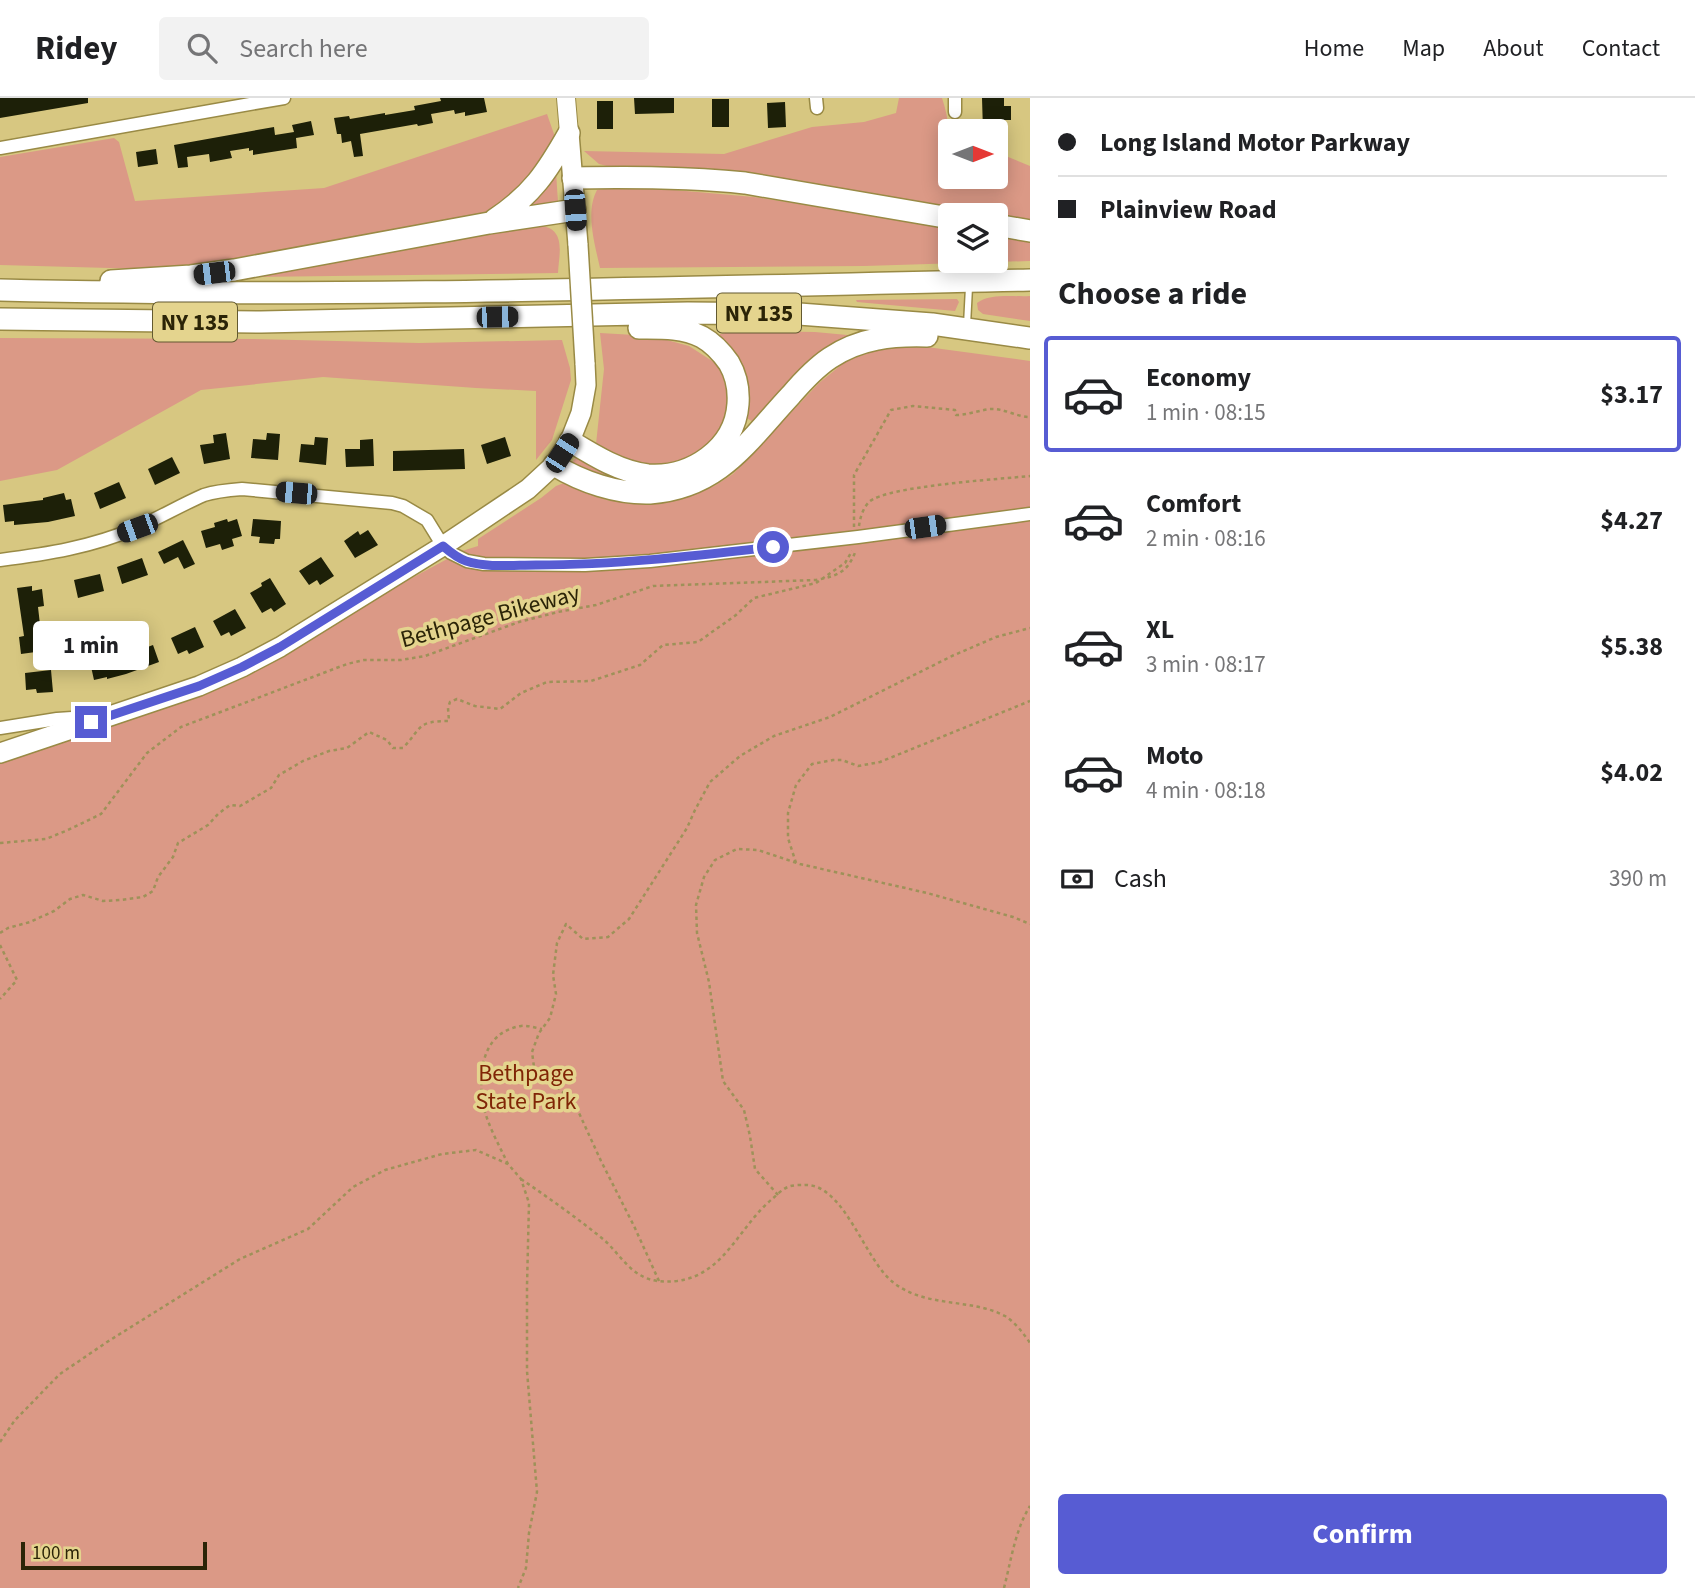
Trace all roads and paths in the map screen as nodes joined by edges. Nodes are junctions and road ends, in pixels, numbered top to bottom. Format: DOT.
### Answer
graph roads {
  1 [pos="284,98"];
  2 [pos="566,98"];
  3 [pos="955,98"];
  4 [pos="955,112"];
  5 [pos="569,133"];
  6 [pos="0,148"];
  7 [pos="573,178"];
  8 [pos="575,210"];
  9 [pos="938,216"];
  10 [pos="489,223"];
  11 [pos="1008,227"];
  12 [pos="1030,231"];
  13 [pos="1030,280"];
  14 [pos="970,281"];
  15 [pos="0,290"];
  16 [pos="30,291"];
  17 [pos="551,316"];
  18 [pos="0,319"];
  19 [pos="967,328"];
  20 [pos="1026,337"];
  21 [pos="1030,417"];
  22 [pos="570,441"];
  23 [pos="554,464"];
  24 [pos="1030,476"];
  25 [pos="1030,514"];
  26 [pos="857,537"];
  27 [pos="443,546"];
  28 [pos="0,560"];
  29 [pos="823,579"];
  30 [pos="1030,628"];
  31 [pos="1030,701"];
  32 [pos="109,716"];
  33 [pos="0,730"];
  34 [pos="1,753"];
  35 [pos="0,843"];
  36 [pos="796,863"];
  37 [pos="1030,924"];
  38 [pos="0,933"];
  39 [pos="0,945"];
  40 [pos="0,999"];
  41 [pos="542,1029"];
  42 [pos="508,1164"];
  43 [pos="522,1179"];
  44 [pos="778,1195"];
  45 [pos="659,1281"];
  46 [pos="1030,1343"];
  47 [pos="0,1442"];
  48 [pos="1030,1506"];
  49 [pos="518,1588"];
  50 [pos="1004,1588"];
  1 -- 6 [label="street"];
  2 -- 5 [label="main road"];
  3 -- 4 [label="street"];
  5 -- 7 [label="main road"];
  5 -- 10 [label="highway"];
  7 -- 8 [label="main road"];
  7 -- 9 [label="highway"];
  8 -- 10 [label="highway"];
  8 -- 22 [label="main road, bridge"];
  10 -- 16 [label="highway"];
  11 -- 12 [label="highway"];
  13 -- 14 [label="highway, NY 135"];
  14 -- 16 [label="highway, NY 135"];
  14 -- 19 [label="lane"];
  15 -- 16 [label="highway, NY 135"];
  17 -- 18 [label="highway, NY 135"];
  17 -- 19 [label="highway, NY 135"];
  17 -- 22 [label="highway"];
  19 -- 20 [label="highway, NY 135"];
  20 -- 23 [label="highway"];
  21 -- 26 [label="path"];
  22 -- 23 [label="main road"];
  23 -- 27 [label="main road"];
  24 -- 26 [label="path"];
  25 -- 26 [label="street"];
  26 -- 27 [label="street"];
  26 -- 29 [label="path"];
  27 -- 28 [label="street"];
  27 -- 32 [label="main road"];
  29 -- 35 [label="path, Bethpage Bikeway"];
  29 -- 38 [label="path"];
  30 -- 41 [label="path"];
  31 -- 36 [label="path"];
  32 -- 33 [label="street"];
  32 -- 34 [label="main road"];
  33 -- 34 [label="street"];
  36 -- 37 [label="path"];
  36 -- 44 [label="path"];
  39 -- 40 [label="path"];
  41 -- 42 [label="path"];
  41 -- 45 [label="path"];
  42 -- 43 [label="path"];
  42 -- 47 [label="path"];
  43 -- 45 [label="path"];
  43 -- 49 [label="path"];
  44 -- 45 [label="path"];
  44 -- 46 [label="path"];
  48 -- 50 [label="path"];
}
